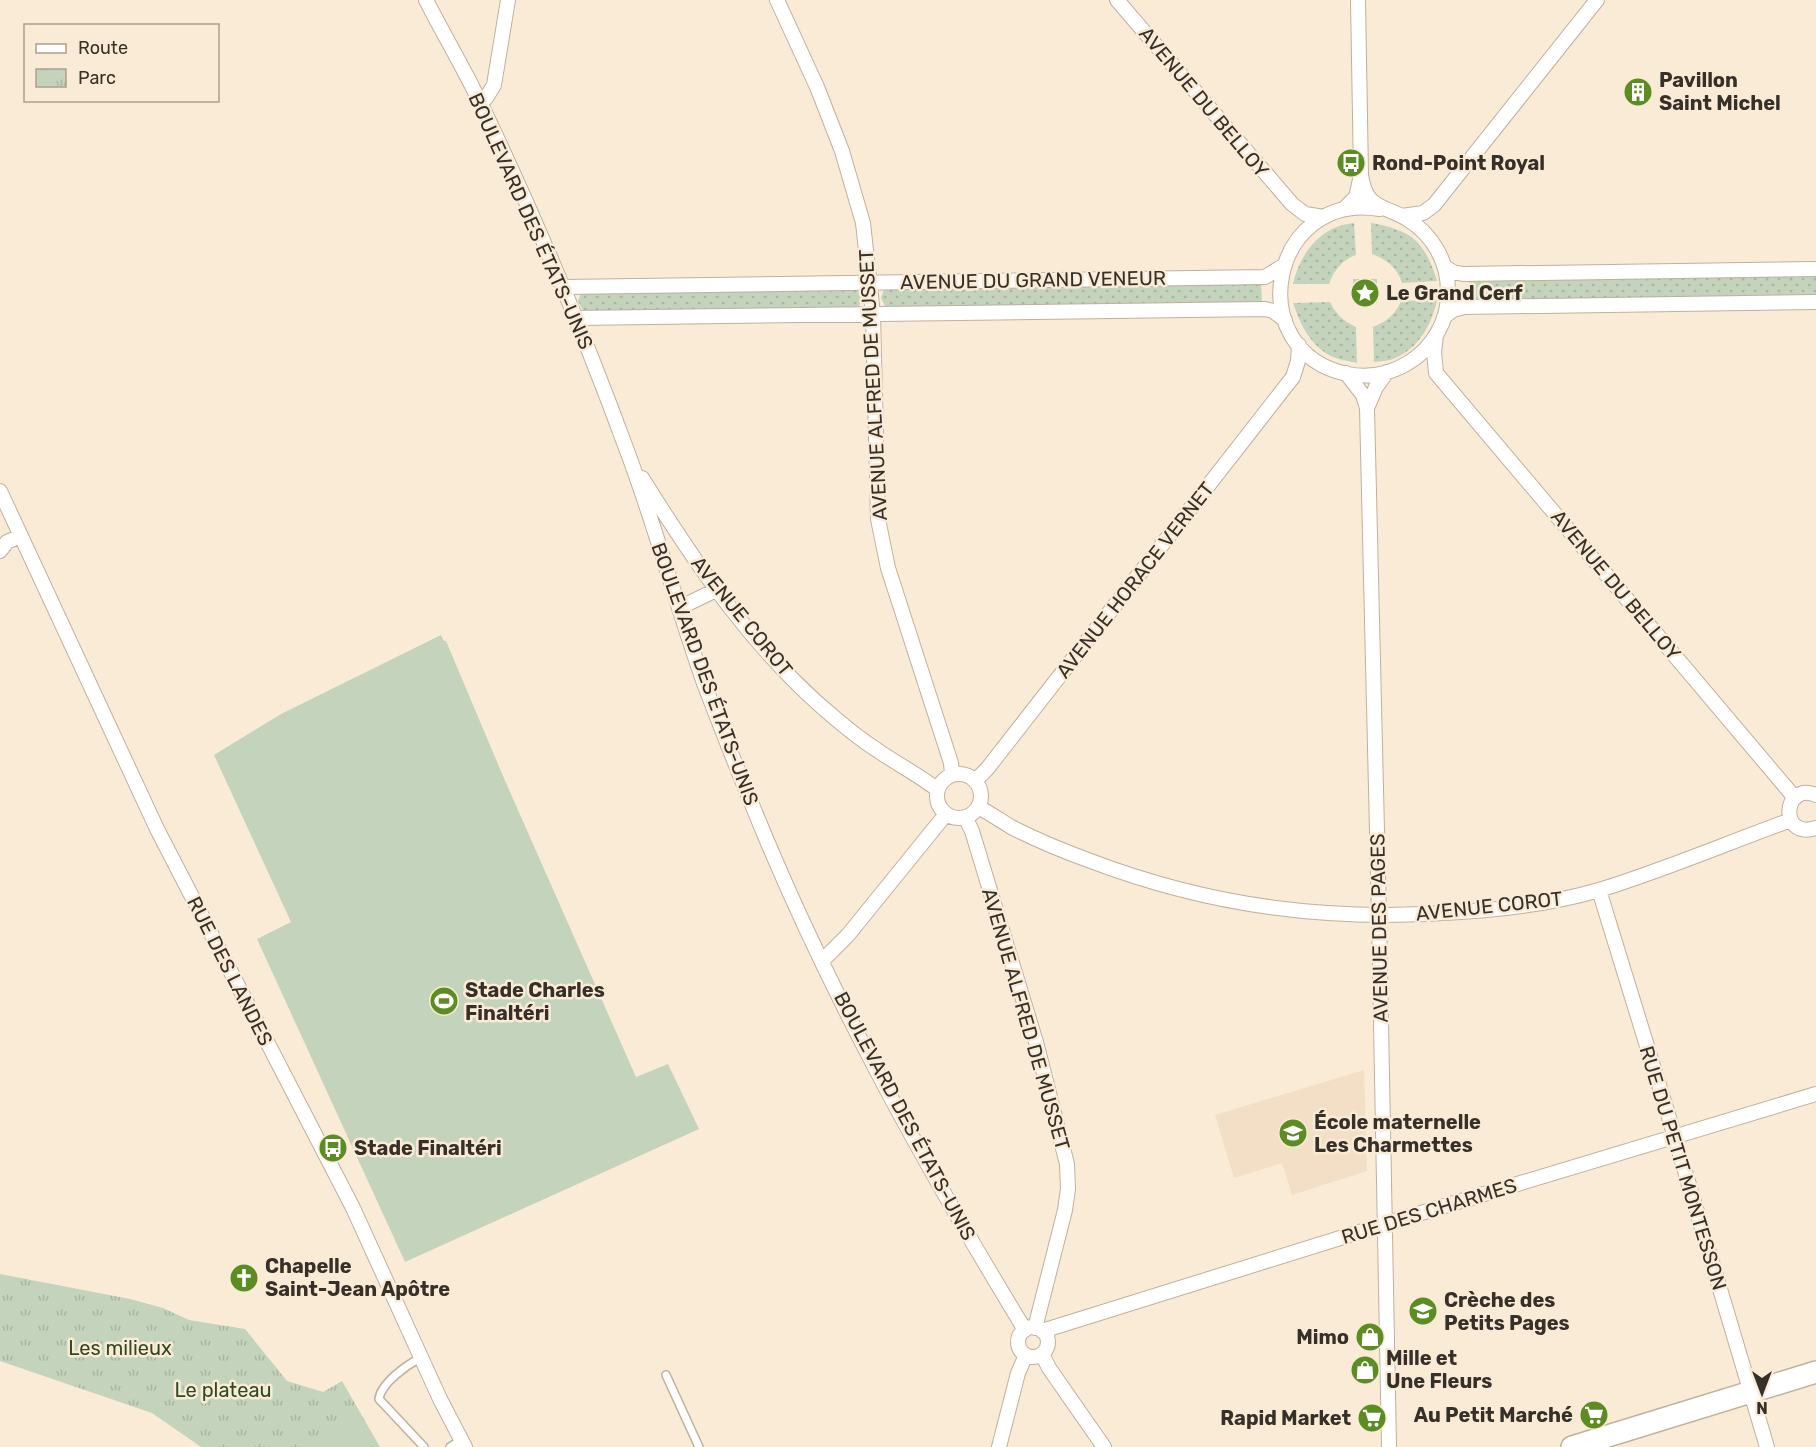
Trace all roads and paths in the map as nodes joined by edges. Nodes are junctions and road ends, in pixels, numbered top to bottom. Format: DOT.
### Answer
graph roads {
  1 [pos="426,0"];
  2 [pos="508,0"];
  3 [pos="777,0"];
  4 [pos="1117,0"];
  5 [pos="1358,0"];
  6 [pos="1597,0"];
  7 [pos="480,101"];
  8 [pos="1361,176"];
  9 [pos="1292,204"];
  10 [pos="1434,205"];
  11 [pos="1344,209"];
  12 [pos="1380,209"];
  13 [pos="1402,216"];
  14 [pos="1324,217"];
  15 [pos="1298,239"];
  16 [pos="1432,241"];
  17 [pos="1283,266"];
  18 [pos="1445,267"];
  19 [pos="1816,269"];
  20 [pos="871,283"];
  21 [pos="564,287"];
  22 [pos="1816,302"];
  23 [pos="873,314"];
  24 [pos="1444,317"];
  25 [pos="576,318"];
  26 [pos="1285,320"];
  27 [pos="1436,335"];
  28 [pos="1299,345"];
  29 [pos="1329,368"];
  30 [pos="1393,370"];
  31 [pos="1436,373"];
  32 [pos="1346,374"];
  33 [pos="1293,377"];
  34 [pos="1367,408"];
  35 [pos="631,460"];
  36 [pos="0,491"];
  37 [pos="20,536"];
  38 [pos="0,551"];
  39 [pos="716,590"];
  40 [pos="679,608"];
  41 [pos="952,775"];
  42 [pos="975,781"];
  43 [pos="938,790"];
  44 [pos="1816,795"];
  45 [pos="1795,798"];
  46 [pos="978,807"];
  47 [pos="946,814"];
  48 [pos="965,817"];
  49 [pos="1791,820"];
  50 [pos="1816,828"];
  51 [pos="1599,890"];
  52 [pos="1379,915"];
  53 [pos="822,961"];
  54 [pos="1816,1094"];
  55 [pos="1675,1137"];
  56 [pos="1385,1224"];
  57 [pos="1034,1329"];
  58 [pos="1042,1354"];
  59 [pos="1026,1355"];
  60 [pos="420,1358"];
  61 [pos="1816,1372"];
  62 [pos="666,1375"];
  63 [pos="1750,1392"];
  64 [pos="459,1445"];
  65 [pos="424,1447"];
  66 [pos="699,1447"];
  67 [pos="999,1447"];
  68 [pos="1104,1447"];
  69 [pos="1389,1447"];
  70 [pos="1572,1447"];
  71 [pos="1767,1447"];
  1 -- 7 [label="street, BOULEVARD DES ÉTATS-UNIS"];
  2 -- 7 [label="street"];
  3 -- 20 [label="street, AVENUE ALFRED DE MUSSET"];
  4 -- 9 [label="street, AVENUE DU BELLOY"];
  5 -- 8 [label="street"];
  6 -- 10 [label="street"];
  7 -- 21 [label="street, BOULEVARD DES ÉTATS-UNIS"];
  8 -- 11 [label="street"];
  8 -- 12 [label="street"];
  9 -- 14 [label="street"];
  9 -- 15 [label="street"];
  10 -- 13 [label="street"];
  10 -- 16 [label="street"];
  11 -- 12 [label="street"];
  11 -- 14 [label="street"];
  12 -- 13 [label="street"];
  13 -- 16 [label="street"];
  14 -- 15 [label="street"];
  15 -- 17 [label="street"];
  16 -- 18 [label="street"];
  17 -- 20 [label="street, AVENUE DU GRAND VENEUR"];
  17 -- 26 [label="street"];
  18 -- 19 [label="street"];
  18 -- 24 [label="street"];
  20 -- 21 [label="street, AVENUE DU GRAND VENEUR"];
  20 -- 23 [label="street, AVENUE ALFRED DE MUSSET"];
  21 -- 25 [label="street, BOULEVARD DES ÉTATS-UNIS"];
  22 -- 24 [label="street"];
  23 -- 25 [label="street, AVENUE DU GRAND VENEUR"];
  23 -- 26 [label="street, AVENUE DU GRAND VENEUR"];
  23 -- 41 [label="street, AVENUE ALFRED DE MUSSET"];
  24 -- 27 [label="street"];
  25 -- 35 [label="street, BOULEVARD DES ÉTATS-UNIS"];
  26 -- 28 [label="street"];
  27 -- 30 [label="street"];
  27 -- 31 [label="street"];
  28 -- 29 [label="street"];
  28 -- 33 [label="street"];
  29 -- 32 [label="street"];
  29 -- 33 [label="street"];
  30 -- 31 [label="street"];
  30 -- 32 [label="street"];
  30 -- 34 [label="street"];
  31 -- 45 [label="street, AVENUE DU BELLOY"];
  32 -- 34 [label="street"];
  33 -- 42 [label="street, AVENUE HORACE VERNET"];
  34 -- 52 [label="street, AVENUE DES PAGES"];
  35 -- 39 [label="street, AVENUE COROT"];
  35 -- 40 [label="street, BOULEVARD DES ÉTATS-UNIS"];
  36 -- 37 [label="street, RUE DES LANDES"];
  37 -- 38 [label="street"];
  37 -- 60 [label="street, RUE DES LANDES"];
  39 -- 40 [label="street"];
  39 -- 43 [label="street, AVENUE COROT"];
  40 -- 53 [label="street, BOULEVARD DES ÉTATS-UNIS"];
  41 -- 42 [label="street"];
  41 -- 43 [label="street"];
  42 -- 46 [label="street"];
  43 -- 47 [label="street"];
  44 -- 45 [label="street"];
  45 -- 49 [label="street"];
  46 -- 48 [label="street"];
  46 -- 52 [label="street, AVENUE COROT"];
  47 -- 48 [label="street"];
  47 -- 53 [label="street"];
  48 -- 57 [label="street, AVENUE ALFRED DE MUSSET"];
  49 -- 50 [label="street"];
  49 -- 51 [label="street, AVENUE COROT"];
  51 -- 52 [label="street, AVENUE COROT"];
  51 -- 55 [label="street, RUE DU PETIT MONTESSON"];
  52 -- 56 [label="street, AVENUE DES PAGES"];
  53 -- 57 [label="street, BOULEVARD DES ÉTATS-UNIS"];
  54 -- 55 [label="street, RUE DES CHARMES"];
  55 -- 56 [label="street, RUE DES CHARMES"];
  55 -- 63 [label="street, RUE DU PETIT MONTESSON"];
  56 -- 57 [label="street, RUE DES CHARMES"];
  56 -- 69 [label="street, AVENUE DES PAGES"];
  57 -- 58 [label="street"];
  57 -- 59 [label="street"];
  58 -- 59 [label="street"];
  58 -- 68 [label="street"];
  59 -- 67 [label="street"];
  60 -- 64 [label="street, RUE DES LANDES"];
  60 -- 65 [label="lane"];
  61 -- 63 [label="main road"];
  62 -- 66 [label="lane"];
  63 -- 70 [label="main road"];
  63 -- 71 [label="street, RUE DU PETIT MONTESSON"];
}
